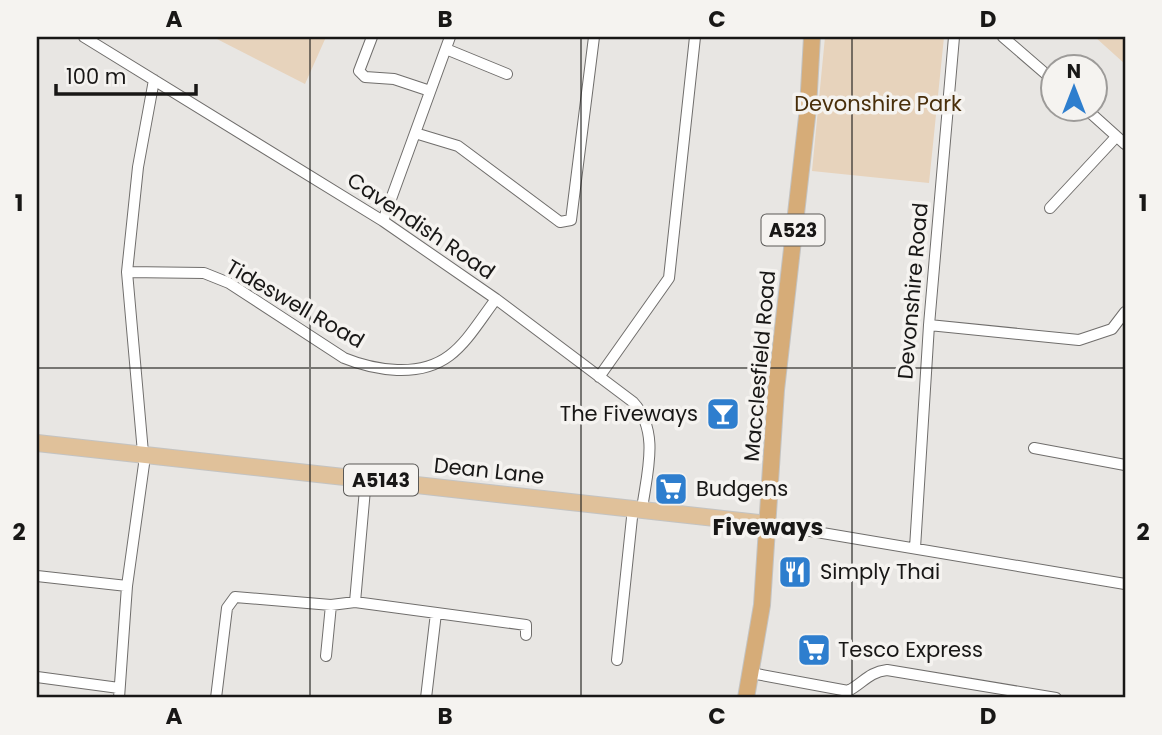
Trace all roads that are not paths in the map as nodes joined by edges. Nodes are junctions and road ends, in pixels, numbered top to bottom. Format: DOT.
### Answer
graph roads {
  1 [pos="84,37"];
  2 [pos="372,37"];
  3 [pos="450,37"];
  4 [pos="594,37"];
  5 [pos="695,37"];
  6 [pos="812,37"];
  7 [pos="954,37"];
  8 [pos="1003,37"];
  9 [pos="446,49"];
  10 [pos="1040,69"];
  11 [pos="507,74"];
  12 [pos="154,80"];
  13 [pos="430,91"];
  14 [pos="1100,122"];
  15 [pos="415,133"];
  16 [pos="1116,136"];
  17 [pos="1125,144"];
  18 [pos="1050,208"];
  19 [pos="383,221"];
  20 [pos="127,272"];
  21 [pos="496,299"];
  22 [pos="1125,312"];
  23 [pos="929,325"];
  24 [pos="599,377"];
  25 [pos="37,443"];
  26 [pos="1034,448"];
  27 [pos="144,454"];
  28 [pos="1125,465"];
  29 [pos="366,478"];
  30 [pos="638,508"];
  31 [pos="769,524"];
  32 [pos="915,548"];
  33 [pos="37,576"];
  34 [pos="1125,584"];
  35 [pos="127,586"];
  36 [pos="355,602"];
  37 [pos="331,606"];
  38 [pos="436,613"];
  39 [pos="527,635"];
  40 [pos="326,656"];
  41 [pos="617,660"];
  42 [pos="751,673"];
  43 [pos="37,677"];
  44 [pos="860,685"];
  45 [pos="119,693"];
  46 [pos="216,698"];
  47 [pos="426,698"];
  48 [pos="746,698"];
  49 [pos="860,698"];
  50 [pos="1056,698"];
  1 -- 12 [label="street, Cavendish Road"];
  2 -- 13 [label="street"];
  3 -- 9 [label="street"];
  4 -- 15 [label="street"];
  5 -- 24 [label="street"];
  6 -- 31 [label="highway, Macclesfield Road / A523"];
  7 -- 23 [label="street, Devonshire Road"];
  8 -- 10 [label="street"];
  9 -- 11 [label="street"];
  9 -- 13 [label="street"];
  12 -- 19 [label="street, Cavendish Road"];
  12 -- 20 [label="street"];
  13 -- 15 [label="street"];
  14 -- 16 [label="street"];
  15 -- 19 [label="street"];
  16 -- 17 [label="street"];
  16 -- 18 [label="street"];
  19 -- 21 [label="street, Cavendish Road"];
  20 -- 21 [label="street, Tideswell Road"];
  20 -- 27 [label="street"];
  21 -- 24 [label="street, Cavendish Road"];
  22 -- 23 [label="street"];
  23 -- 32 [label="street, Devonshire Road"];
  24 -- 30 [label="street, Cavendish Road"];
  25 -- 27 [label="main road, Dean Lane / A5143"];
  26 -- 28 [label="street"];
  27 -- 29 [label="main road, Dean Lane / A5143"];
  27 -- 35 [label="street"];
  29 -- 30 [label="main road, Dean Lane / A5143"];
  29 -- 36 [label="street"];
  30 -- 31 [label="main road, Dean Lane / A5143"];
  30 -- 41 [label="street"];
  31 -- 32 [label="street"];
  31 -- 42 [label="highway, Macclesfield Road / A523"];
  32 -- 34 [label="street"];
  33 -- 35 [label="street"];
  35 -- 45 [label="street"];
  36 -- 37 [label="street"];
  36 -- 38 [label="street"];
  37 -- 40 [label="street"];
  37 -- 46 [label="street"];
  38 -- 39 [label="street"];
  38 -- 47 [label="street"];
  42 -- 44 [label="street"];
  42 -- 48 [label="highway, Macclesfield Road / A523"];
  43 -- 45 [label="street"];
  44 -- 49 [label="street"];
  44 -- 50 [label="street"];
}
